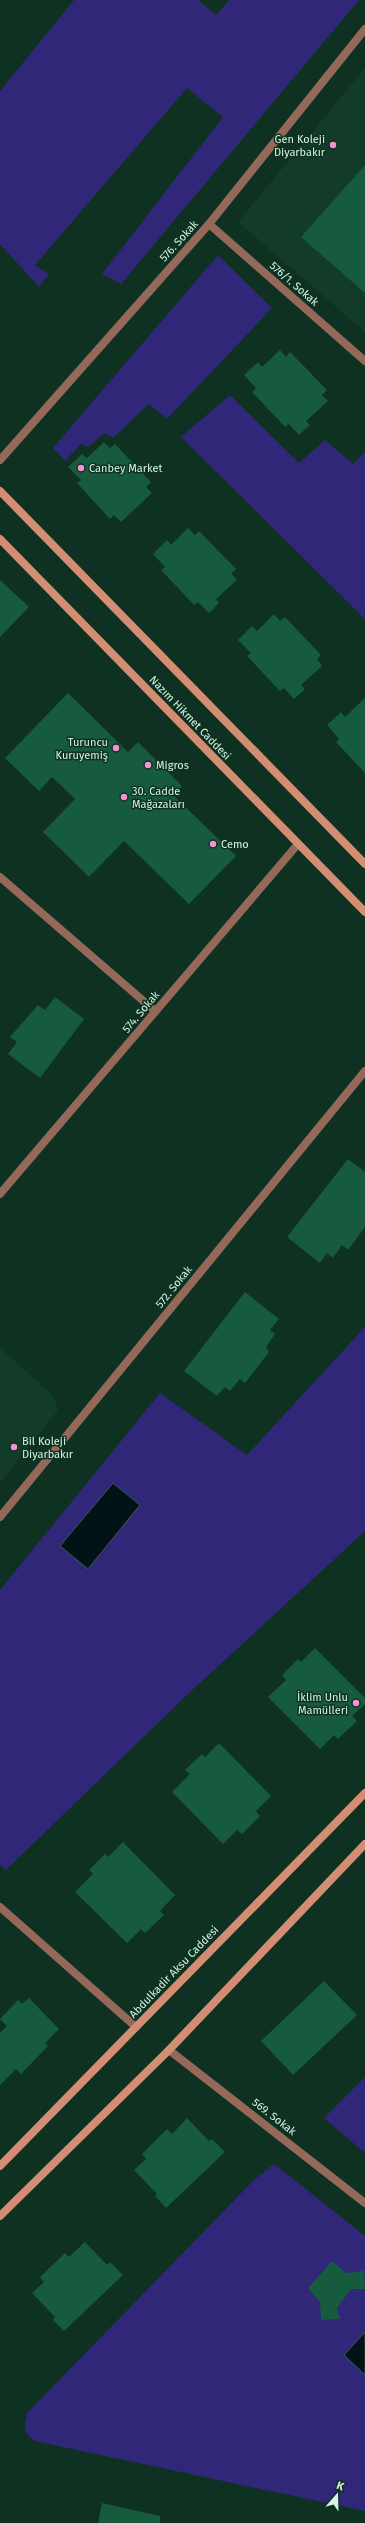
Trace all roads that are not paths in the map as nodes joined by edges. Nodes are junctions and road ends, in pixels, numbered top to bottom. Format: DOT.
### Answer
graph roads {
  1 [pos="365,29"];
  2 [pos="209,224"];
  3 [pos="365,361"];
  4 [pos="0,460"];
  5 [pos="0,491"];
  6 [pos="0,539"];
  7 [pos="298,844"];
  8 [pos="365,864"];
  9 [pos="0,877"];
  10 [pos="365,912"];
  11 [pos="155,1012"];
  12 [pos="365,1071"];
  13 [pos="0,1194"];
  14 [pos="0,1517"];
  15 [pos="365,1793"];
  16 [pos="365,1844"];
  17 [pos="0,1908"];
  18 [pos="136,2027"];
  19 [pos="169,2050"];
  20 [pos="0,2166"];
  21 [pos="365,2203"];
  22 [pos="0,2216"];
  1 -- 2 [label="street, 576. Sokak"];
  2 -- 3 [label="street, 576/1. Sokak"];
  2 -- 4 [label="street, 576. Sokak"];
  5 -- 8 [label="main road, Nazım Hikmet Caddesi"];
  6 -- 7 [label="main road, Nazım Hikmet Caddesi"];
  7 -- 10 [label="main road, Nazım Hikmet Caddesi"];
  7 -- 11 [label="street, 574. Sokak"];
  9 -- 11 [label="street"];
  11 -- 13 [label="street, 574. Sokak"];
  12 -- 14 [label="street, 572. Sokak"];
  15 -- 18 [label="main road, Abdulkadir Aksu Caddesi"];
  16 -- 19 [label="main road"];
  17 -- 18 [label="street"];
  18 -- 20 [label="main road, Abdulkadir Aksu Caddesi"];
  19 -- 21 [label="street, 569. Sokak"];
  19 -- 22 [label="main road"];
}
